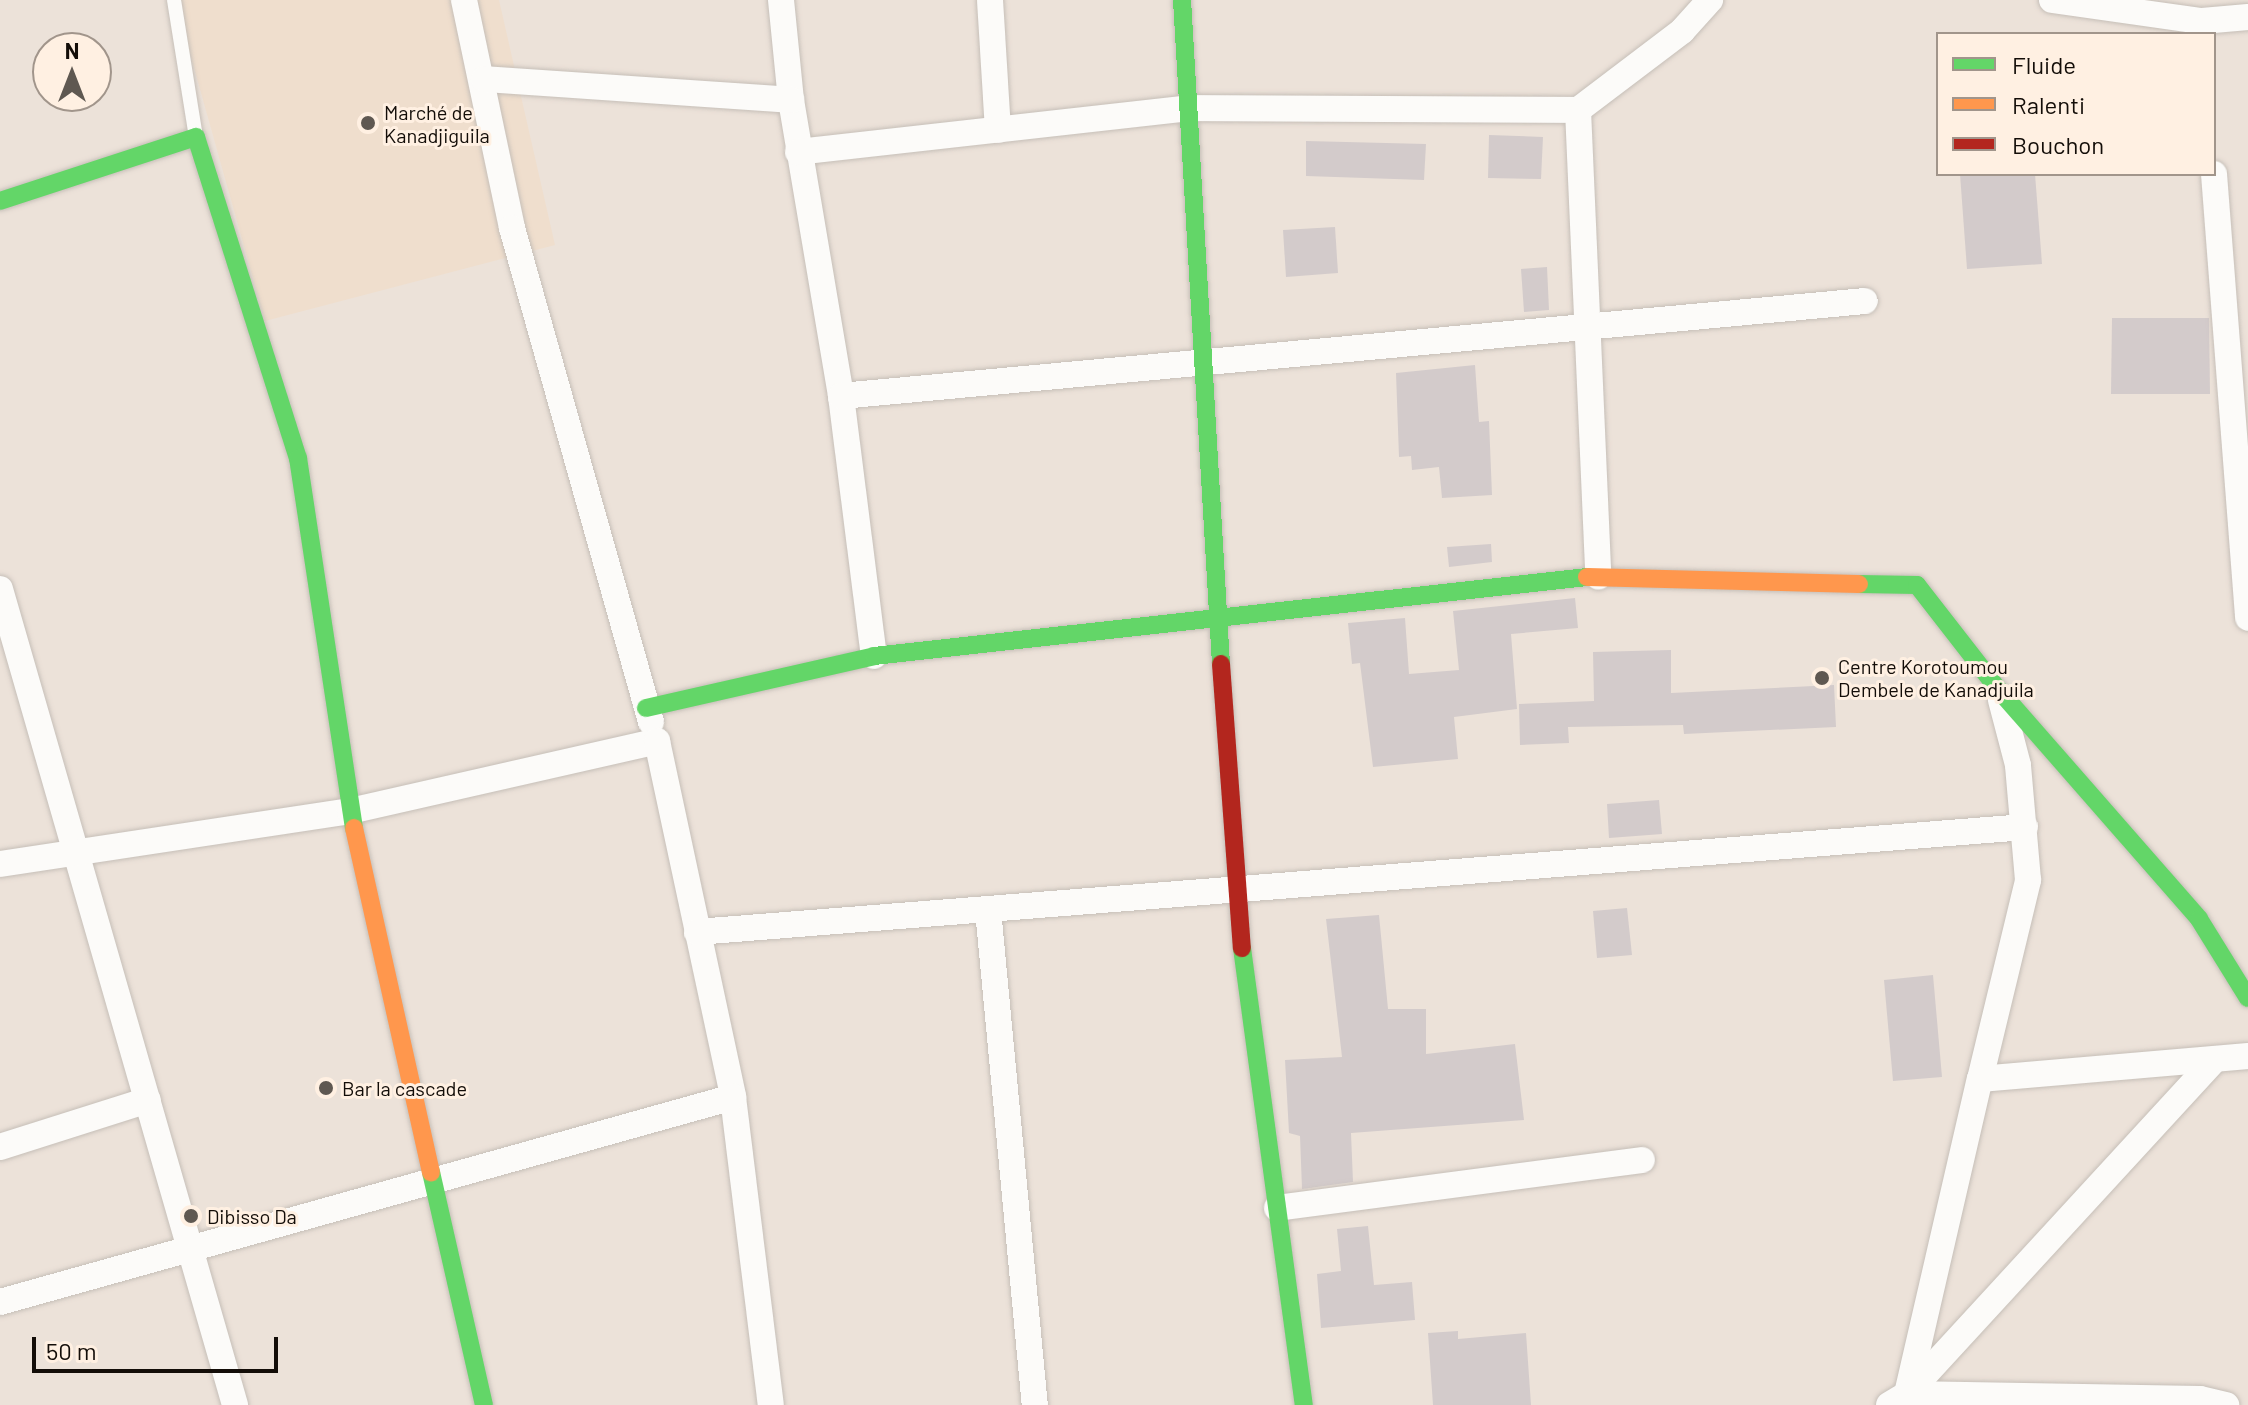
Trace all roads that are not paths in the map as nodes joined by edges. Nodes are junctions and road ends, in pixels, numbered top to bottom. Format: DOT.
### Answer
graph roads {
  1 [pos="174,0"];
  2 [pos="464,0"];
  3 [pos="781,0"];
  4 [pos="990,0"];
  5 [pos="1182,0"];
  6 [pos="1710,0"];
  7 [pos="2052,0"];
  8 [pos="2248,17"];
  9 [pos="2202,18"];
  10 [pos="484,79"];
  11 [pos="791,100"];
  12 [pos="1188,108"];
  13 [pos="1578,110"];
  14 [pos="998,130"];
  15 [pos="196,137"];
  16 [pos="798,152"];
  17 [pos="2214,176"];
  18 [pos="0,201"];
  19 [pos="1865,301"];
  20 [pos="1588,327"];
  21 [pos="1203,363"];
  22 [pos="841,396"];
  23 [pos="1598,577"];
  24 [pos="0,589"];
  25 [pos="1218,616"];
  26 [pos="2248,618"];
  27 [pos="874,656"];
  28 [pos="1998,689"];
  29 [pos="646,708"];
  30 [pos="657,741"];
  31 [pos="350,811"];
  32 [pos="2025,827"];
  33 [pos="76,853"];
  34 [pos="0,864"];
  35 [pos="1234,889"];
  36 [pos="988,910"];
  37 [pos="697,932"];
  38 [pos="2248,998"];
  39 [pos="2248,1056"];
  40 [pos="2215,1059"];
  41 [pos="1980,1079"];
  42 [pos="733,1097"];
  43 [pos="148,1100"];
  44 [pos="0,1147"];
  45 [pos="1642,1160"];
  46 [pos="433,1182"];
  47 [pos="1277,1208"];
  48 [pos="190,1249"];
  49 [pos="0,1302"];
  50 [pos="1898,1400"];
  51 [pos="235,1405"];
  52 [pos="484,1405"];
  53 [pos="771,1405"];
  54 [pos="1035,1405"];
  55 [pos="1304,1405"];
  56 [pos="2226,1405"];
  1 -- 15 [label="lane"];
  2 -- 10 [label="street"];
  3 -- 11 [label="street"];
  4 -- 14 [label="street"];
  5 -- 12 [label="street"];
  6 -- 13 [label="street"];
  7 -- 9 [label="street"];
  8 -- 9 [label="street"];
  10 -- 11 [label="street"];
  10 -- 29 [label="street"];
  11 -- 16 [label="street"];
  12 -- 13 [label="street"];
  12 -- 14 [label="street"];
  12 -- 21 [label="street"];
  13 -- 20 [label="street"];
  14 -- 16 [label="street"];
  15 -- 18 [label="street"];
  15 -- 31 [label="street"];
  16 -- 22 [label="street"];
  17 -- 26 [label="street"];
  19 -- 20 [label="street"];
  20 -- 21 [label="street"];
  20 -- 23 [label="street"];
  21 -- 22 [label="street"];
  21 -- 25 [label="street"];
  22 -- 27 [label="street"];
  23 -- 25 [label="street"];
  23 -- 28 [label="street"];
  24 -- 33 [label="street"];
  25 -- 27 [label="street"];
  25 -- 35 [label="street"];
  27 -- 29 [label="street"];
  28 -- 32 [label="street"];
  28 -- 38 [label="street"];
  29 -- 30 [label="street"];
  30 -- 31 [label="street"];
  30 -- 37 [label="street"];
  31 -- 33 [label="street"];
  31 -- 46 [label="street"];
  32 -- 35 [label="street"];
  32 -- 41 [label="street"];
  33 -- 34 [label="street"];
  33 -- 43 [label="street"];
  35 -- 36 [label="street"];
  35 -- 47 [label="street"];
  36 -- 37 [label="street"];
  36 -- 54 [label="street"];
  37 -- 42 [label="street"];
  39 -- 40 [label="street"];
  40 -- 41 [label="street"];
  40 -- 50 [label="street"];
  41 -- 50 [label="street"];
  42 -- 46 [label="street"];
  42 -- 53 [label="street"];
  43 -- 44 [label="street"];
  43 -- 48 [label="street"];
  45 -- 47 [label="street"];
  46 -- 48 [label="street"];
  46 -- 52 [label="street"];
  47 -- 55 [label="street"];
  48 -- 49 [label="street"];
  48 -- 51 [label="street"];
  50 -- 56 [label="street"];
}
